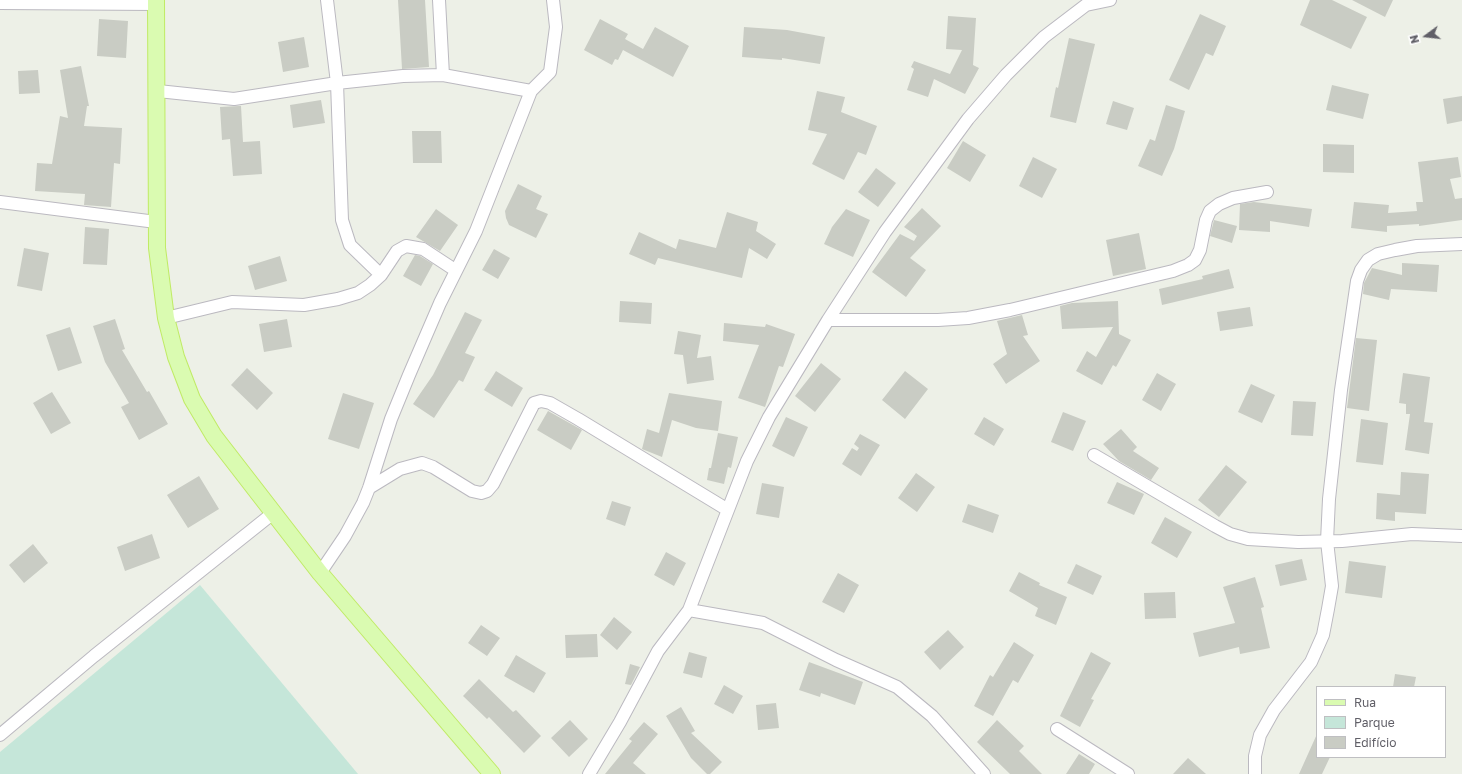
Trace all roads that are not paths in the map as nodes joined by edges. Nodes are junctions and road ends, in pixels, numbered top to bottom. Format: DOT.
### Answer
graph roads {
  1 [pos="327,0"];
  2 [pos="439,0"];
  3 [pos="553,0"];
  4 [pos="1110,0"];
  5 [pos="156,2"];
  6 [pos="0,3"];
  7 [pos="1086,3"];
  8 [pos="443,75"];
  9 [pos="337,83"];
  10 [pos="158,91"];
  11 [pos="531,91"];
  12 [pos="1267,192"];
  13 [pos="0,202"];
  14 [pos="156,222"];
  15 [pos="1462,244"];
  16 [pos="456,270"];
  17 [pos="381,275"];
  18 [pos="166,318"];
  19 [pos="828,320"];
  20 [pos="1094,455"];
  21 [pos="370,488"];
  22 [pos="728,510"];
  23 [pos="272,514"];
  24 [pos="1462,536"];
  25 [pos="1328,541"];
  26 [pos="320,573"];
  27 [pos="689,610"];
  28 [pos="1057,729"];
  29 [pos="0,735"];
  30 [pos="492,774"];
  31 [pos="589,774"];
  32 [pos="984,774"];
  33 [pos="1128,774"];
  34 [pos="1255,774"];
  1 -- 9 [label="street"];
  2 -- 8 [label="street"];
  3 -- 11 [label="street"];
  4 -- 7 [label="street"];
  5 -- 6 [label="street"];
  5 -- 10 [label="main road"];
  7 -- 19 [label="street"];
  8 -- 9 [label="street"];
  8 -- 11 [label="street"];
  9 -- 10 [label="street"];
  9 -- 17 [label="street"];
  10 -- 14 [label="main road"];
  11 -- 16 [label="street"];
  12 -- 19 [label="street"];
  13 -- 14 [label="street"];
  14 -- 18 [label="main road"];
  15 -- 25 [label="street"];
  16 -- 17 [label="street"];
  16 -- 21 [label="street"];
  17 -- 18 [label="street"];
  18 -- 23 [label="main road"];
  19 -- 22 [label="street"];
  20 -- 25 [label="street"];
  21 -- 22 [label="street"];
  21 -- 26 [label="street"];
  22 -- 27 [label="street"];
  23 -- 26 [label="main road"];
  23 -- 29 [label="street"];
  24 -- 25 [label="street"];
  25 -- 34 [label="street"];
  26 -- 30 [label="main road"];
  27 -- 31 [label="street"];
  27 -- 32 [label="street"];
  28 -- 33 [label="street"];
}
